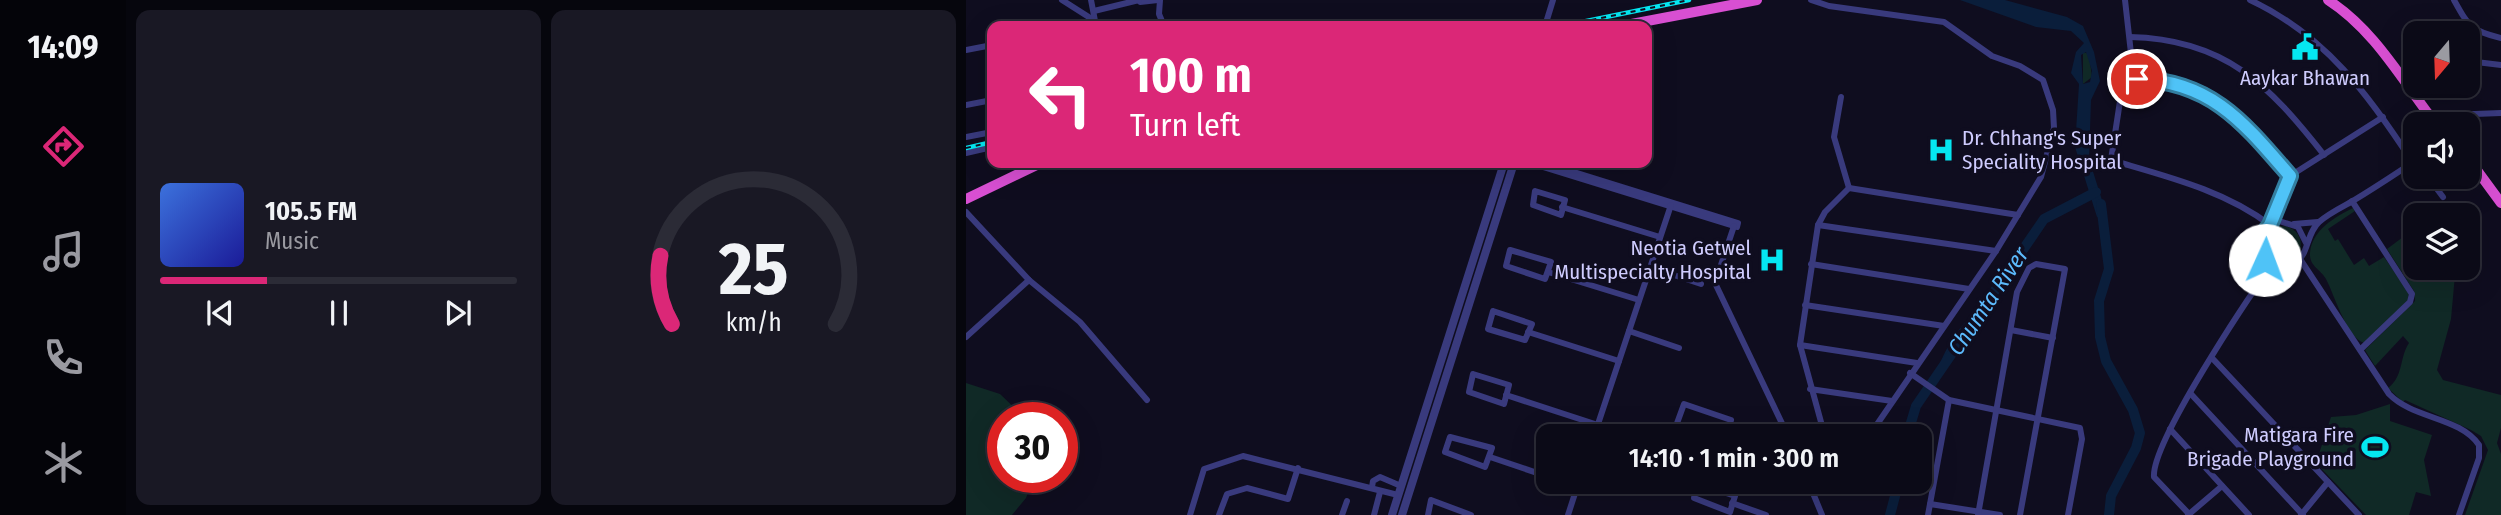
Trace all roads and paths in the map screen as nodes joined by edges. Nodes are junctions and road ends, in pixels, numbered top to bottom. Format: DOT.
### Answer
graph roads {
  1 [pos="1062,0"];
  2 [pos="1091,0"];
  3 [pos="1159,0"];
  4 [pos="1553,0"];
  5 [pos="1757,0"];
  6 [pos="1811,0"];
  7 [pos="2125,0"];
  8 [pos="2250,0"];
  9 [pos="2328,0"];
  10 [pos="2455,0"];
  11 [pos="1139,1"];
  12 [pos="1094,11"];
  13 [pos="1092,21"];
  14 [pos="1096,21"];
  15 [pos="1162,21"];
  16 [pos="1547,21"];
  17 [pos="1647,21"];
  18 [pos="2130,37"];
  19 [pos="2501,37"];
  20 [pos="987,46"];
  21 [pos="966,50"];
  22 [pos="2480,62"];
  23 [pos="2501,65"];
  24 [pos="2403,69"];
  25 [pos="2134,80"];
  26 [pos="1841,97"];
  27 [pos="987,101"];
  28 [pos="966,105"];
  29 [pos="2501,113"];
  30 [pos="2480,114"];
  31 [pos="2383,117"];
  32 [pos="987,133"];
  33 [pos="966,137"];
  34 [pos="2403,146"];
  35 [pos="987,148"];
  36 [pos="966,153"];
  37 [pos="2324,155"];
  38 [pos="1031,168"];
  39 [pos="1502,168"];
  40 [pos="1512,168"];
  41 [pos="1547,168"];
  42 [pos="1560,168"];
  43 [pos="2403,169"];
  44 [pos="2480,174"];
  45 [pos="2290,176"];
  46 [pos="2480,184"];
  47 [pos="1849,188"];
  48 [pos="2437,189"];
  49 [pos="2443,197"];
  50 [pos="966,199"];
  51 [pos="2352,201"];
  52 [pos="2501,203"];
  53 [pos="1671,204"];
  54 [pos="1562,207"];
  55 [pos="966,212"];
  56 [pos="2501,212"];
  57 [pos="2018,215"];
  58 [pos="2320,221"];
  59 [pos="2293,223"];
  60 [pos="1818,225"];
  61 [pos="2270,225"];
  62 [pos="1660,237"];
  63 [pos="2306,243"];
  64 [pos="1996,251"];
  65 [pos="2300,259"];
  66 [pos="1811,264"];
  67 [pos="2272,265"];
  68 [pos="1650,267"];
  69 [pos="1548,272"];
  70 [pos="1029,281"];
  71 [pos="1701,284"];
  72 [pos="1969,289"];
  73 [pos="1639,300"];
  74 [pos="1805,305"];
  75 [pos="1944,326"];
  76 [pos="2011,330"];
  77 [pos="1629,331"];
  78 [pos="1528,332"];
  79 [pos="966,337"];
  80 [pos="2053,338"];
  81 [pos="1800,345"];
  82 [pos="1679,348"];
  83 [pos="2361,349"];
  84 [pos="2213,359"];
  85 [pos="1619,360"];
  86 [pos="1917,363"];
  87 [pos="1910,373"];
  88 [pos="1810,389"];
  89 [pos="2191,394"];
  90 [pos="1506,395"];
  91 [pos="1147,400"];
  92 [pos="1949,400"];
  93 [pos="1892,401"];
  94 [pos="1997,410"];
  95 [pos="2038,419"];
  96 [pos="1821,422"];
  97 [pos="1595,424"];
  98 [pos="1598,424"];
  99 [pos="1677,424"];
  100 [pos="1730,424"];
  101 [pos="1782,424"];
  102 [pos="1877,424"];
  103 [pos="2170,429"];
  104 [pos="1490,457"];
  105 [pos="1298,468"];
  106 [pos="1536,473"];
  107 [pos="2328,482"];
  108 [pos="1401,486"];
  109 [pos="2222,486"];
  110 [pos="1372,487"];
  111 [pos="1380,492"];
  112 [pos="1575,494"];
  113 [pos="1813,494"];
  114 [pos="1398,495"];
  115 [pos="1347,501"];
  116 [pos="1732,503"];
  117 [pos="1930,504"];
  118 [pos="1979,513"];
  119 [pos="1190,515"];
  120 [pos="1219,515"];
  121 [pos="1342,515"];
  122 [pos="1374,515"];
  123 [pos="1392,515"];
  124 [pos="1402,515"];
  125 [pos="1428,515"];
  126 [pos="1471,515"];
  127 [pos="1568,515"];
  128 [pos="1766,515"];
  129 [pos="1822,515"];
  130 [pos="1928,515"];
  131 [pos="2000,515"];
  132 [pos="2020,515"];
  133 [pos="2068,515"];
  134 [pos="2189,515"];
  135 [pos="2249,515"];
  136 [pos="2302,515"];
  137 [pos="2359,515"];
  138 [pos="2459,515"];
  1 -- 13 [label="street"];
  2 -- 12 [label="street"];
  3 -- 11 [label="street"];
  3 -- 15 [label="street"];
  4 -- 16 [label="street"];
  5 -- 17 [label="highway"];
  6 -- 57 [label="street"];
  7 -- 18 [label="street"];
  8 -- 31 [label="street"];
  9 -- 24 [label="highway"];
  10 -- 19 [label="street"];
  11 -- 12 [label="street"];
  12 -- 14 [label="street"];
  18 -- 25 [label="street"];
  18 -- 37 [label="street"];
  20 -- 21 [label="street"];
  22 -- 23 [label="street"];
  25 -- 45 [label="street"];
  25 -- 61 [label="street"];
  26 -- 47 [label="street"];
  27 -- 28 [label="street"];
  29 -- 30 [label="street"];
  31 -- 34 [label="street"];
  31 -- 37 [label="street"];
  32 -- 33 [label="street"];
  35 -- 36 [label="street"];
  37 -- 45 [label="street"];
  38 -- 50 [label="highway"];
  39 -- 108 [label="street"];
  40 -- 124 [label="street"];
  41 -- 53 [label="street"];
  42 -- 53 [label="street"];
  43 -- 51 [label="street"];
  44 -- 52 [label="highway"];
  45 -- 61 [label="street"];
  46 -- 56 [label="highway"];
  47 -- 57 [label="street"];
  47 -- 60 [label="street"];
  48 -- 49 [label="street"];
  51 -- 58 [label="street"];
  51 -- 83 [label="street"];
  53 -- 62 [label="street"];
  53 -- 101 [label="street"];
  54 -- 54 [label="street"];
  54 -- 62 [label="street"];
  55 -- 70 [label="street"];
  57 -- 64 [label="street"];
  58 -- 59 [label="street"];
  58 -- 63 [label="street"];
  59 -- 61 [label="street"];
  59 -- 63 [label="street"];
  60 -- 64 [label="street"];
  60 -- 66 [label="street"];
  61 -- 67 [label="street"];
  62 -- 68 [label="street"];
  63 -- 65 [label="street"];
  64 -- 72 [label="street"];
  65 -- 67 [label="street"];
  65 -- 83 [label="street"];
  66 -- 72 [label="street"];
  66 -- 74 [label="street"];
  67 -- 84 [label="street"];
  68 -- 71 [label="street"];
  68 -- 73 [label="street"];
  69 -- 69 [label="street"];
  69 -- 73 [label="street"];
  70 -- 79 [label="street"];
  70 -- 91 [label="street"];
  72 -- 75 [label="street"];
  73 -- 77 [label="street"];
  74 -- 75 [label="street"];
  74 -- 81 [label="street"];
  75 -- 86 [label="street"];
  76 -- 80 [label="street"];
  76 -- 80 [label="street"];
  76 -- 94 [label="street"];
  77 -- 82 [label="street"];
  77 -- 85 [label="street"];
  78 -- 78 [label="street"];
  78 -- 85 [label="street"];
  80 -- 95 [label="street"];
  81 -- 86 [label="street"];
  81 -- 88 [label="street"];
  83 -- 138 [label="street"];
  84 -- 89 [label="street"];
  84 -- 107 [label="street"];
  85 -- 98 [label="street"];
  86 -- 87 [label="street"];
  87 -- 92 [label="street"];
  87 -- 93 [label="street"];
  88 -- 93 [label="street"];
  88 -- 96 [label="street"];
  89 -- 103 [label="street"];
  89 -- 136 [label="street"];
  90 -- 90 [label="street"];
  90 -- 97 [label="street"];
  92 -- 94 [label="street"];
  92 -- 117 [label="street"];
  93 -- 102 [label="street"];
  94 -- 95 [label="street"];
  94 -- 118 [label="street"];
  95 -- 132 [label="street"];
  95 -- 133 [label="street"];
  99 -- 100 [label="street"];
  103 -- 109 [label="street"];
  103 -- 134 [label="street"];
  104 -- 104 [label="street"];
  104 -- 106 [label="street"];
  105 -- 110 [label="street"];
  105 -- 119 [label="street"];
  105 -- 120 [label="street"];
  107 -- 136 [label="street"];
  107 -- 137 [label="street"];
  108 -- 110 [label="street"];
  108 -- 114 [label="street"];
  109 -- 134 [label="street"];
  109 -- 135 [label="street"];
  110 -- 111 [label="street"];
  111 -- 114 [label="street"];
  111 -- 122 [label="street"];
  112 -- 127 [label="street"];
  113 -- 129 [label="street"];
  114 -- 123 [label="street"];
  115 -- 121 [label="street"];
  116 -- 116 [label="street"];
  116 -- 128 [label="street"];
  117 -- 118 [label="street"];
  117 -- 130 [label="street"];
  118 -- 131 [label="street"];
  125 -- 126 [label="street"];
}
